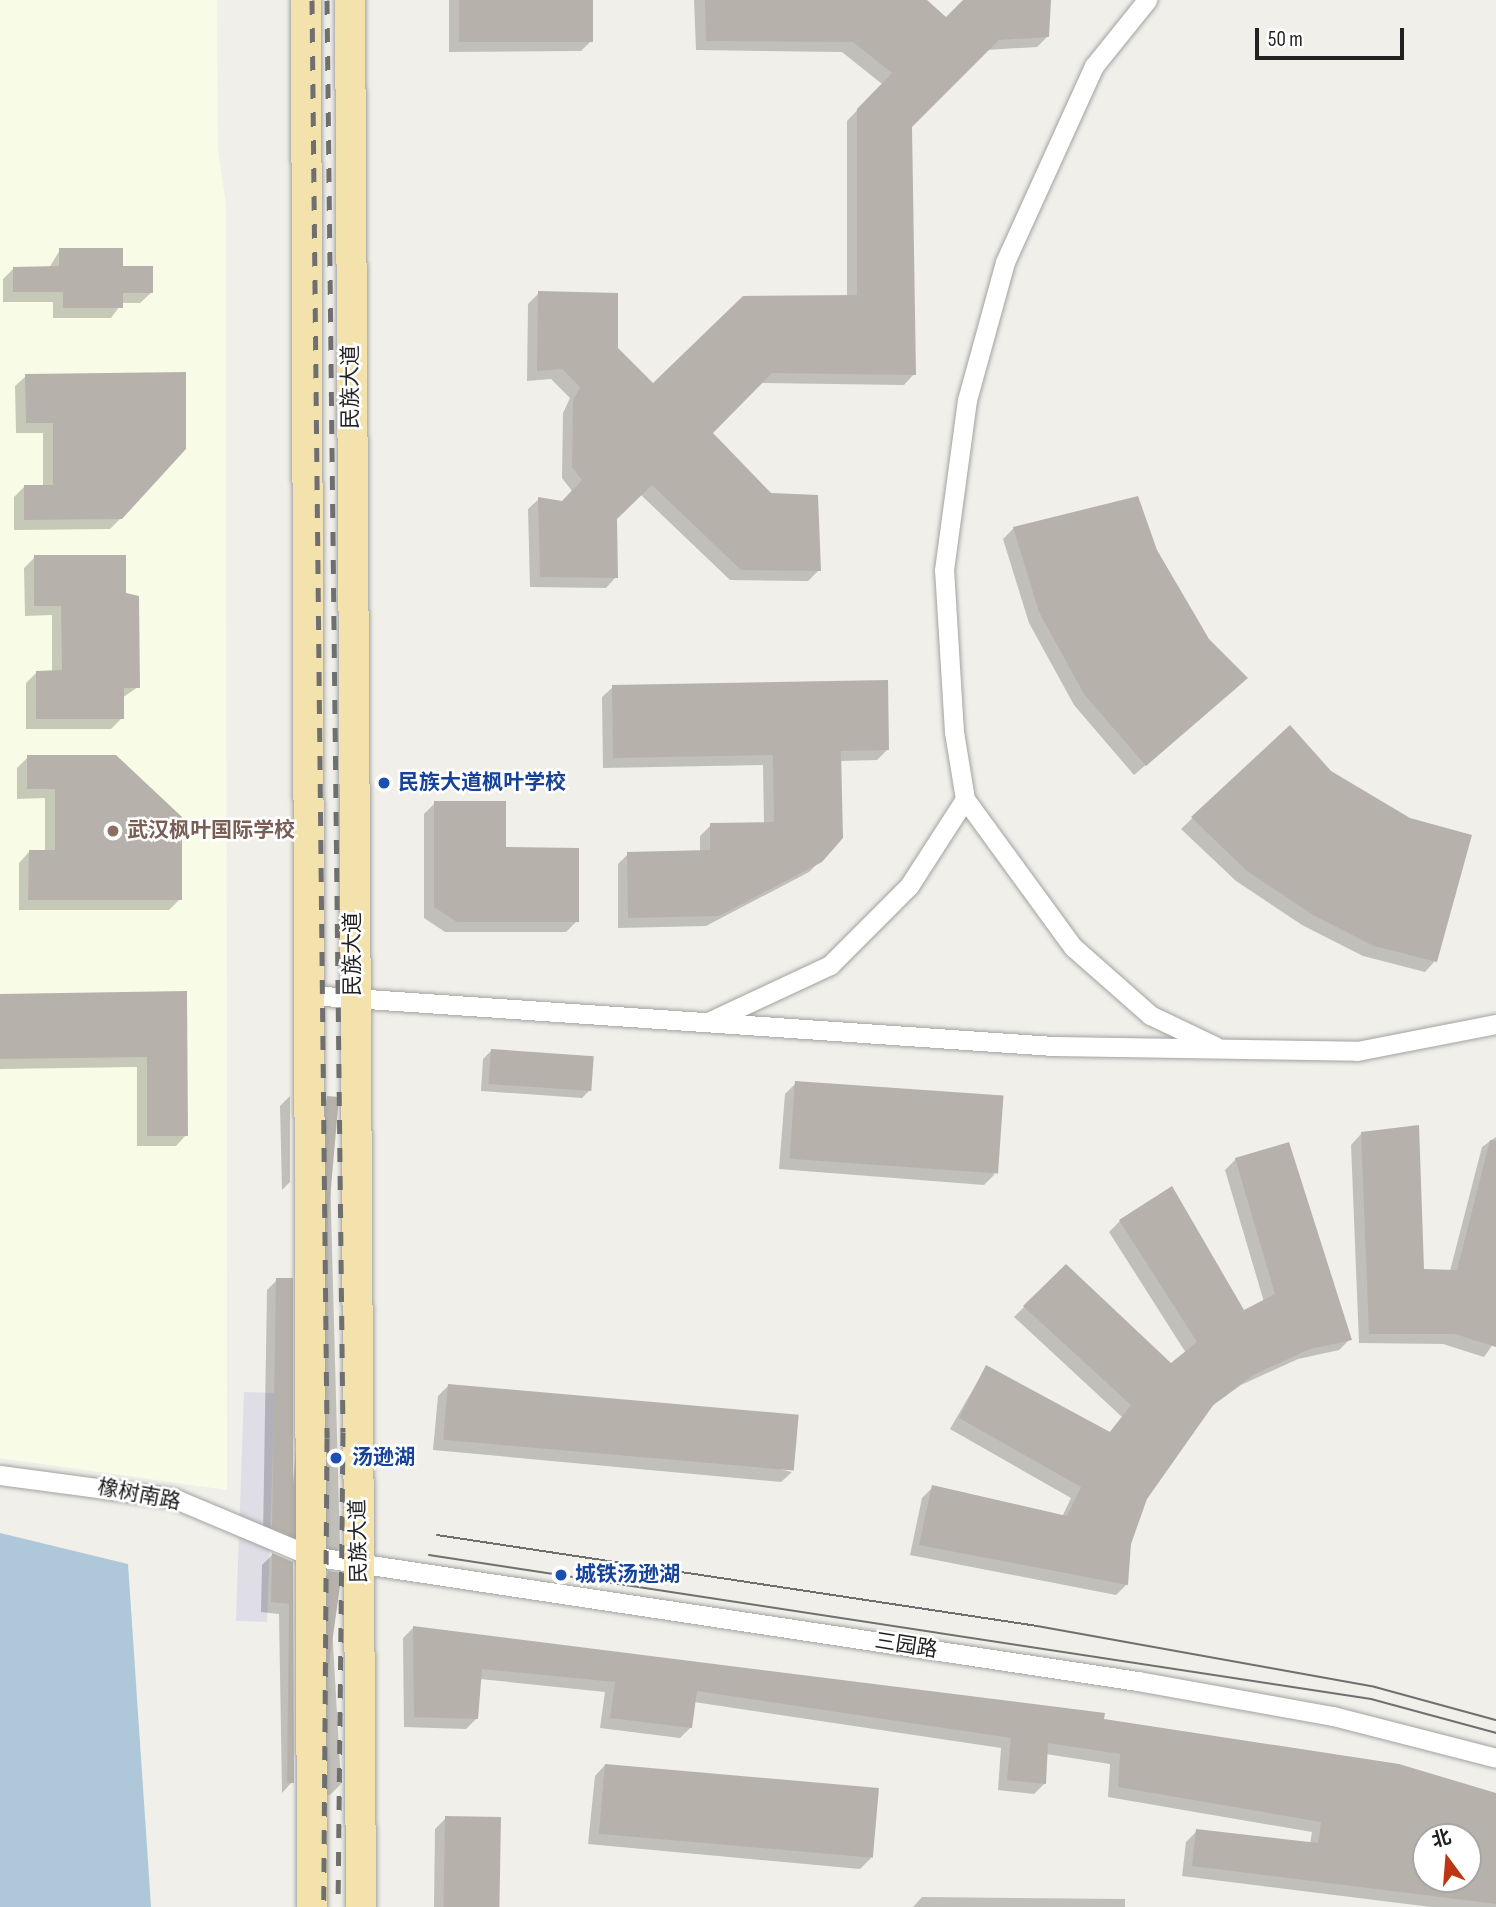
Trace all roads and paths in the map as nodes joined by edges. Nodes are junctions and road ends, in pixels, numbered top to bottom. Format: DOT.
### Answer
graph roads {
  1 [pos="306,0"];
  2 [pos="350,0"];
  3 [pos="1147,0"];
  4 [pos="965,799"];
  5 [pos="309,995"];
  6 [pos="353,999"];
  7 [pos="708,1023"];
  8 [pos="1496,1024"];
  9 [pos="1220,1049"];
  10 [pos="0,1475"];
  11 [pos="311,1556"];
  12 [pos="359,1563"];
  13 [pos="1496,1758"];
  14 [pos="312,1907"];
  15 [pos="361,1907"];
  1 -- 5 [label="main road, 民族大道"];
  2 -- 6 [label="main road, 民族大道"];
  3 -- 4 [label="street"];
  4 -- 7 [label="street"];
  4 -- 9 [label="street"];
  5 -- 6 [label="street"];
  5 -- 11 [label="main road, 民族大道"];
  6 -- 7 [label="street"];
  6 -- 12 [label="main road, 民族大道"];
  7 -- 9 [label="street"];
  8 -- 9 [label="street"];
  10 -- 11 [label="street, 橡树南路"];
  11 -- 12 [label="street, 三园路"];
  11 -- 14 [label="main road, 民族大道"];
  12 -- 13 [label="street, 三园路"];
  12 -- 15 [label="main road, 民族大道"];
}
